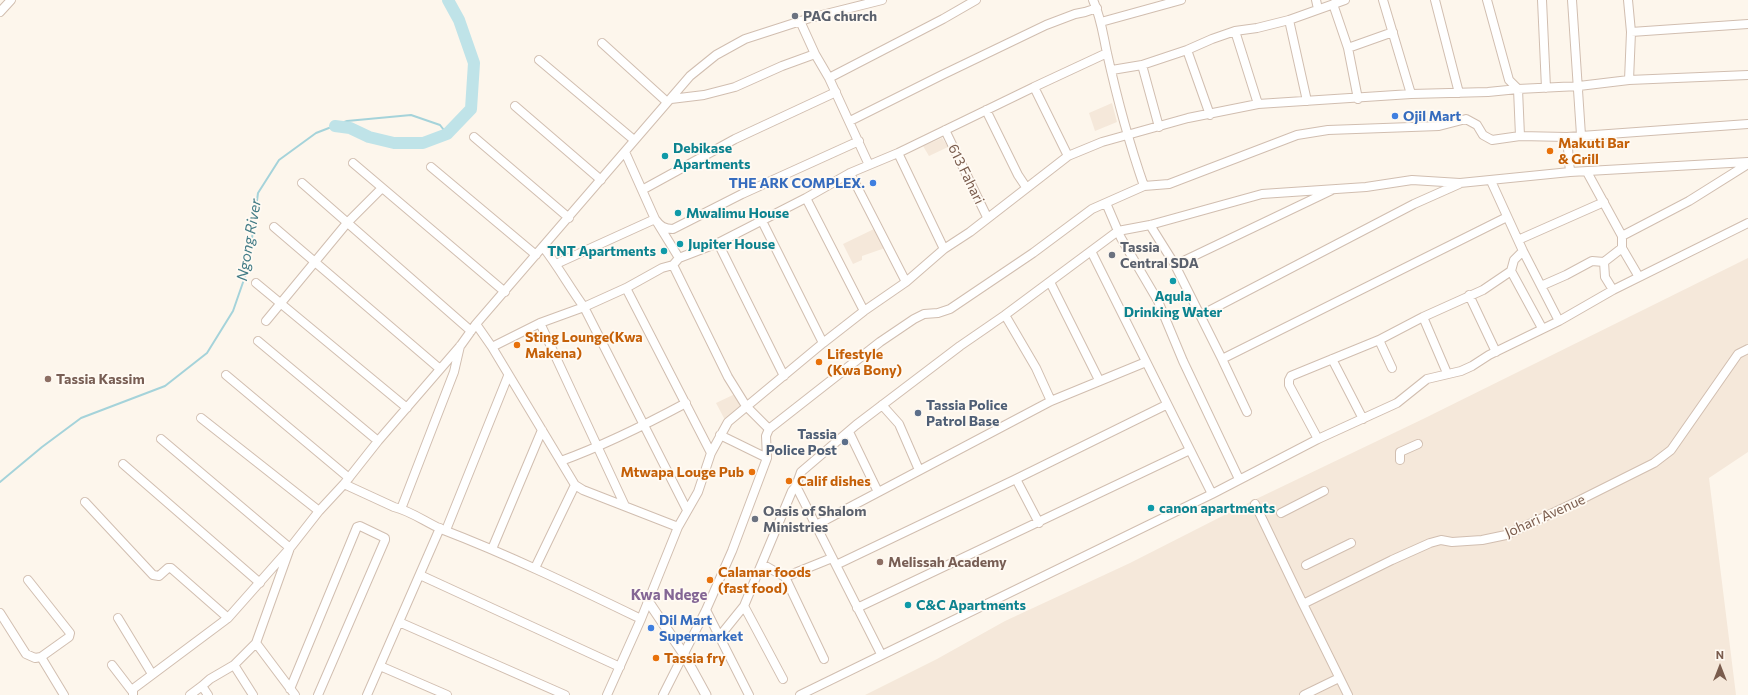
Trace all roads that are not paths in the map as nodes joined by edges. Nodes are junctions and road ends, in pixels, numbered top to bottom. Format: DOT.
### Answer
graph roads {
  1 [pos="11,0"];
  2 [pos="882,0"];
  3 [pos="976,0"];
  4 [pos="1181,0"];
  5 [pos="1316,0"];
  6 [pos="1345,0"];
  7 [pos="1383,0"];
  8 [pos="1435,0"];
  9 [pos="1488,0"];
  10 [pos="1542,0"];
  11 [pos="1572,0"];
  12 [pos="1628,0"];
  13 [pos="1095,4"];
  14 [pos="1333,4"];
  15 [pos="1318,10"];
  16 [pos="0,12"];
  17 [pos="1289,20"];
  18 [pos="800,21"];
  19 [pos="1101,22"];
  20 [pos="1748,24"];
  21 [pos="1235,31"];
  22 [pos="1393,32"];
  23 [pos="1631,32"];
  24 [pos="602,43"];
  25 [pos="1348,48"];
  26 [pos="1187,50"];
  27 [pos="1107,53"];
  28 [pos="815,54"];
  29 [pos="539,60"];
  30 [pos="1142,65"];
  31 [pos="1112,70"];
  32 [pos="1748,75"];
  33 [pos="830,78"];
  34 [pos="1629,80"];
  35 [pos="1579,86"];
  36 [pos="1034,87"];
  37 [pos="1546,88"];
  38 [pos="1518,89"];
  39 [pos="836,92"];
  40 [pos="1459,93"];
  41 [pos="1411,94"];
  42 [pos="1358,98"];
  43 [pos="669,100"];
  44 [pos="1307,101"];
  45 [pos="1258,104"];
  46 [pos="514,106"];
  47 [pos="986,110"];
  48 [pos="1210,115"];
  49 [pos="850,121"];
  50 [pos="1748,124"];
  51 [pos="1159,127"];
  52 [pos="945,130"];
  53 [pos="1582,135"];
  54 [pos="1128,136"];
  55 [pos="1520,136"];
  56 [pos="474,137"];
  57 [pos="1567,137"];
  58 [pos="634,140"];
  59 [pos="858,141"];
  60 [pos="625,152"];
  61 [pos="898,153"];
  62 [pos="1068,156"];
  63 [pos="353,163"];
  64 [pos="1748,163"];
  65 [pos="869,165"];
  66 [pos="431,167"];
  67 [pos="1570,172"];
  68 [pos="1587,172"];
  69 [pos="850,173"];
  70 [pos="601,180"];
  71 [pos="1491,181"];
  72 [pos="302,183"];
  73 [pos="1460,183"];
  74 [pos="1144,186"];
  75 [pos="1026,187"];
  76 [pos="382,188"];
  77 [pos="1335,188"];
  78 [pos="642,190"];
  79 [pos="806,198"];
  80 [pos="1604,202"];
  81 [pos="1106,203"];
  82 [pos="986,217"];
  83 [pos="1507,217"];
  84 [pos="569,218"];
  85 [pos="655,219"];
  86 [pos="762,221"];
  87 [pos="347,223"];
  88 [pos="1748,223"];
  89 [pos="1150,225"];
  90 [pos="274,227"];
  91 [pos="1118,231"];
  92 [pos="1622,236"];
  93 [pos="1518,240"];
  94 [pos="718,243"];
  95 [pos="543,247"];
  96 [pos="1622,248"];
  97 [pos="944,249"];
  98 [pos="1090,251"];
  99 [pos="1523,251"];
  100 [pos="536,255"];
  101 [pos="314,262"];
  102 [pos="676,262"];
  103 [pos="1604,262"];
  104 [pos="556,264"];
  105 [pos="1175,265"];
  106 [pos="1511,271"];
  107 [pos="1639,277"];
  108 [pos="906,282"];
  109 [pos="1050,282"];
  110 [pos="256,283"];
  111 [pos="1541,286"];
  112 [pos="626,288"];
  113 [pos="1613,290"];
  114 [pos="505,292"];
  115 [pos="1469,295"];
  116 [pos="280,303"];
  117 [pos="584,307"];
  118 [pos="864,312"];
  119 [pos="1201,314"];
  120 [pos="1005,315"];
  121 [pos="1423,317"];
  122 [pos="266,321"];
  123 [pos="1559,321"];
  124 [pos="540,323"];
  125 [pos="474,328"];
  126 [pos="1542,328"];
  127 [pos="1379,340"];
  128 [pos="258,341"];
  129 [pos="824,344"];
  130 [pos="461,345"];
  131 [pos="492,346"];
  132 [pos="1748,349"];
  133 [pos="1496,352"];
  134 [pos="1222,359"];
  135 [pos="1332,359"];
  136 [pos="1146,362"];
  137 [pos="1392,368"];
  138 [pos="440,369"];
  139 [pos="1447,373"];
  140 [pos="226,375"];
  141 [pos="508,376"];
  142 [pos="784,376"];
  143 [pos="1099,380"];
  144 [pos="1051,401"];
  145 [pos="686,403"];
  146 [pos="1166,405"];
  147 [pos="746,406"];
  148 [pos="882,406"];
  149 [pos="407,408"];
  150 [pos="1247,412"];
  151 [pos="202,418"];
  152 [pos="1363,419"];
  153 [pos="644,426"];
  154 [pos="769,429"];
  155 [pos="542,430"];
  156 [pos="848,432"];
  157 [pos="720,434"];
  158 [pos="161,439"];
  159 [pos="1318,439"];
  160 [pos="378,441"];
  161 [pos="1418,444"];
  162 [pos="597,448"];
  163 [pos="1190,450"];
  164 [pos="711,453"];
  165 [pos="767,458"];
  166 [pos="561,460"];
  167 [pos="1400,460"];
  168 [pos="123,464"];
  169 [pos="919,470"];
  170 [pos="1016,479"];
  171 [pos="1239,479"];
  172 [pos="346,481"];
  173 [pos="575,485"];
  174 [pos="796,486"];
  175 [pos="1324,491"];
  176 [pos="878,492"];
  177 [pos="1212,494"];
  178 [pos="86,502"];
  179 [pos="1255,504"];
  180 [pos="625,506"];
  181 [pos="401,509"];
  182 [pos="687,510"];
  183 [pos="319,511"];
  184 [pos="1281,513"];
  185 [pos="1039,523"];
  186 [pos="816,525"];
  187 [pos="678,527"];
  188 [pos="443,529"];
  189 [pos="1351,543"];
  190 [pos="290,548"];
  191 [pos="492,549"];
  192 [pos="834,561"];
  193 [pos="762,564"];
  194 [pos="1306,565"];
  195 [pos="535,568"];
  196 [pos="420,575"];
  197 [pos="785,577"];
  198 [pos="28,580"];
  199 [pos="260,583"];
  200 [pos="648,601"];
  201 [pos="1303,604"];
  202 [pos="744,606"];
  203 [pos="857,608"];
  204 [pos="706,610"];
  205 [pos="0,613"];
  206 [pos="118,618"];
  207 [pos="228,618"];
  208 [pos="641,619"];
  209 [pos="399,622"];
  210 [pos="719,637"];
  211 [pos="256,643"];
  212 [pos="683,653"];
  213 [pos="881,654"];
  214 [pos="41,657"];
  215 [pos="824,659"];
  216 [pos="112,665"];
  217 [pos="234,665"];
  218 [pos="380,666"];
  219 [pos="620,666"];
  220 [pos="152,674"];
  221 [pos="1339,678"];
  222 [pos="783,679"];
  223 [pos="202,686"];
  224 [pos="292,692"];
  225 [pos="132,693"];
  226 [pos="704,693"];
  227 [pos="64,695"];
  228 [pos="190,695"];
  229 [pos="208,695"];
  230 [pos="253,695"];
  231 [pos="318,695"];
  232 [pos="367,695"];
  233 [pos="447,695"];
  234 [pos="565,695"];
  235 [pos="607,695"];
  236 [pos="663,695"];
  237 [pos="749,695"];
  238 [pos="800,695"];
  239 [pos="1304,695"];
  240 [pos="1348,695"];
  1 -- 16 [label="street"];
  2 -- 18 [label="street"];
  3 -- 33 [label="street"];
  4 -- 19 [label="street"];
  5 -- 15 [label="street"];
  6 -- 14 [label="street"];
  7 -- 22 [label="street"];
  8 -- 40 [label="street"];
  9 -- 38 [label="street"];
  10 -- 37 [label="street"];
  11 -- 35 [label="street"];
  12 -- 23 [label="street"];
  13 -- 19 [label="street"];
  13 -- 49 [label="street"];
  14 -- 15 [label="street"];
  14 -- 25 [label="street"];
  15 -- 17 [label="street"];
  17 -- 21 [label="street"];
  17 -- 44 [label="street"];
  18 -- 28 [label="street"];
  18 -- 43 [label="street"];
  19 -- 27 [label="street"];
  20 -- 23 [label="street"];
  21 -- 26 [label="street"];
  21 -- 45 [label="street"];
  22 -- 25 [label="street"];
  22 -- 41 [label="street"];
  23 -- 34 [label="street"];
  24 -- 43 [label="street"];
  25 -- 42 [label="street"];
  26 -- 30 [label="street"];
  26 -- 48 [label="street"];
  27 -- 31 [label="street"];
  27 -- 36 [label="street"];
  28 -- 33 [label="street"];
  28 -- 43 [label="street"];
  29 -- 58 [label="street"];
  30 -- 31 [label="street"];
  30 -- 51 [label="street"];
  31 -- 54 [label="street"];
  32 -- 34 [label="street"];
  33 -- 39 [label="street"];
  34 -- 35 [label="street"];
  35 -- 37 [label="street"];
  35 -- 53 [label="street"];
  36 -- 47 [label="street"];
  36 -- 62 [label="street"];
  37 -- 38 [label="street"];
  38 -- 40 [label="street"];
  38 -- 55 [label="street"];
  39 -- 49 [label="street"];
  39 -- 78 [label="street"];
  40 -- 41 [label="street"];
  41 -- 42 [label="street"];
  42 -- 44 [label="street"];
  43 -- 58 [label="street"];
  44 -- 45 [label="street"];
  45 -- 48 [label="street"];
  46 -- 70 [label="street"];
  47 -- 52 [label="street"];
  47 -- 75 [label="street"];
  48 -- 51 [label="street"];
  49 -- 59 [label="street"];
  50 -- 53 [label="street"];
  51 -- 54 [label="street"];
  52 -- 61 [label="street"];
  52 -- 82 [label="street, 613 Fahari"];
  53 -- 57 [label="street"];
  54 -- 62 [label="street"];
  54 -- 74 [label="street"];
  55 -- 57 [label="street"];
  55 -- 74 [label="street"];
  56 -- 84 [label="street"];
  57 -- 67 [label="street"];
  58 -- 60 [label="street"];
  59 -- 65 [label="street"];
  59 -- 85 [label="street"];
  60 -- 70 [label="street"];
  60 -- 78 [label="street"];
  61 -- 65 [label="street"];
  61 -- 97 [label="street"];
  62 -- 75 [label="street"];
  63 -- 76 [label="street"];
  64 -- 68 [label="street"];
  64 -- 92 [label="street"];
  65 -- 69 [label="street"];
  66 -- 100 [label="street"];
  67 -- 68 [label="street"];
  67 -- 71 [label="street"];
  68 -- 80 [label="street"];
  69 -- 79 [label="street"];
  69 -- 108 [label="street"];
  70 -- 84 [label="street"];
  71 -- 73 [label="street"];
  71 -- 83 [label="street"];
  72 -- 87 [label="street"];
  73 -- 77 [label="street"];
  73 -- 119 [label="street"];
  74 -- 81 [label="street"];
  75 -- 82 [label="street"];
  76 -- 87 [label="street"];
  76 -- 114 [label="street"];
  77 -- 89 [label="street"];
  77 -- 105 [label="street"];
  78 -- 85 [label="street"];
  79 -- 86 [label="street"];
  79 -- 118 [label="street"];
  80 -- 92 [label="street"];
  80 -- 93 [label="street"];
  81 -- 91 [label="street"];
  81 -- 154 [label="street"];
  82 -- 97 [label="street"];
  83 -- 93 [label="street"];
  83 -- 134 [label="street"];
  84 -- 95 [label="street"];
  85 -- 102 [label="street"];
  85 -- 104 [label="street"];
  86 -- 94 [label="street"];
  86 -- 129 [label="street"];
  87 -- 101 [label="street"];
  87 -- 125 [label="street"];
  88 -- 107 [label="street"];
  89 -- 91 [label="street"];
  89 -- 105 [label="street"];
  90 -- 101 [label="street"];
  91 -- 98 [label="street"];
  91 -- 171 [label="street"];
  92 -- 96 [label="street"];
  93 -- 99 [label="street"];
  94 -- 102 [label="street"];
  94 -- 142 [label="street"];
  95 -- 100 [label="street"];
  95 -- 104 [label="street"];
  96 -- 103 [label="street"];
  96 -- 107 [label="street"];
  97 -- 108 [label="street"];
  98 -- 109 [label="street"];
  98 -- 136 [label="street"];
  99 -- 106 [label="street"];
  99 -- 111 [label="street"];
  100 -- 114 [label="street"];
  101 -- 116 [label="street"];
  101 -- 138 [label="street"];
  102 -- 112 [label="street"];
  102 -- 147 [label="street"];
  103 -- 111 [label="street"];
  103 -- 113 [label="street"];
  104 -- 117 [label="street"];
  105 -- 119 [label="street"];
  106 -- 115 [label="street"];
  106 -- 126 [label="street"];
  107 -- 113 [label="street"];
  108 -- 118 [label="street"];
  109 -- 120 [label="street"];
  109 -- 143 [label="street"];
  110 -- 116 [label="street"];
  111 -- 123 [label="street"];
  112 -- 117 [label="street"];
  112 -- 145 [label="street"];
  113 -- 123 [label="street"];
  114 -- 125 [label="street"];
  115 -- 121 [label="street"];
  115 -- 133 [label="street"];
  116 -- 122 [label="street"];
  116 -- 149 [label="street"];
  117 -- 124 [label="street"];
  117 -- 153 [label="street"];
  118 -- 129 [label="street"];
  119 -- 134 [label="street"];
  120 -- 144 [label="street"];
  120 -- 148 [label="street"];
  121 -- 127 [label="street"];
  121 -- 139 [label="street"];
  123 -- 126 [label="street"];
  124 -- 131 [label="street"];
  124 -- 162 [label="street"];
  125 -- 130 [label="street"];
  125 -- 131 [label="street"];
  126 -- 133 [label="street"];
  127 -- 135 [label="street"];
  127 -- 137 [label="street"];
  128 -- 160 [label="street"];
  129 -- 142 [label="street"];
  130 -- 138 [label="street"];
  130 -- 181 [label="street"];
  131 -- 141 [label="street"];
  132 -- 201 [label="street, Johari Avenue"];
  133 -- 139 [label="street"];
  134 -- 150 [label="street"];
  135 -- 152 [label="street"];
  135 -- 159 [label="street"];
  136 -- 143 [label="street"];
  136 -- 146 [label="street"];
  138 -- 149 [label="street"];
  139 -- 152 [label="street"];
  140 -- 172 [label="street"];
  141 -- 155 [label="street"];
  141 -- 188 [label="street"];
  142 -- 147 [label="street"];
  143 -- 144 [label="street"];
  144 -- 169 [label="street"];
  145 -- 153 [label="street"];
  145 -- 164 [label="street"];
  146 -- 163 [label="street"];
  146 -- 170 [label="street"];
  147 -- 154 [label="street"];
  147 -- 157 [label="street"];
  148 -- 156 [label="street"];
  148 -- 169 [label="street"];
  149 -- 160 [label="street"];
  151 -- 183 [label="street"];
  152 -- 159 [label="street"];
  153 -- 162 [label="street"];
  153 -- 182 [label="street"];
  154 -- 165 [label="street"];
  155 -- 166 [label="street"];
  155 -- 191 [label="street"];
  156 -- 174 [label="street"];
  156 -- 176 [label="street"];
  157 -- 164 [label="street"];
  157 -- 165 [label="street"];
  158 -- 190 [label="street"];
  159 -- 171 [label="street"];
  160 -- 172 [label="street"];
  161 -- 167 [label="street"];
  162 -- 166 [label="street"];
  162 -- 180 [label="street"];
  163 -- 177 [label="street"];
  163 -- 185 [label="street"];
  164 -- 182 [label="street"];
  165 -- 204 [label="street"];
  166 -- 173 [label="street"];
  168 -- 199 [label="street"];
  169 -- 176 [label="street"];
  170 -- 185 [label="street"];
  170 -- 192 [label="street"];
  171 -- 177 [label="street"];
  172 -- 181 [label="street"];
  172 -- 183 [label="street"];
  173 -- 180 [label="street"];
  173 -- 195 [label="street"];
  174 -- 186 [label="street"];
  174 -- 193 [label="street"];
  175 -- 184 [label="street"];
  176 -- 186 [label="street"];
  177 -- 213 [label="street"];
  178 -- 207 [label="street"];
  179 -- 201 [label="street"];
  180 -- 187 [label="street"];
  181 -- 188 [label="street"];
  182 -- 187 [label="street"];
  183 -- 190 [label="street"];
  185 -- 203 [label="street"];
  186 -- 192 [label="street"];
  187 -- 200 [label="street"];
  188 -- 191 [label="street"];
  188 -- 196 [label="street"];
  189 -- 194 [label="street"];
  190 -- 199 [label="street"];
  190 -- 211 [label="street"];
  191 -- 195 [label="street"];
  192 -- 197 [label="street"];
  192 -- 203 [label="street"];
  193 -- 197 [label="street"];
  193 -- 202 [label="street"];
  195 -- 208 [label="street"];
  196 -- 209 [label="street"];
  196 -- 219 [label="street"];
  197 -- 215 [label="street"];
  198 -- 214 [label="street"];
  199 -- 207 [label="street"];
  200 -- 208 [label="street"];
  200 -- 212 [label="street"];
  201 -- 221 [label="street"];
  202 -- 210 [label="street"];
  202 -- 222 [label="street"];
  203 -- 213 [label="street"];
  204 -- 210 [label="street"];
  204 -- 212 [label="street"];
  205 -- 214 [label="street"];
  206 -- 220 [label="street"];
  207 -- 220 [label="street"];
  208 -- 219 [label="street"];
  209 -- 218 [label="street"];
  209 -- 234 [label="street"];
  210 -- 237 [label="street"];
  211 -- 217 [label="street"];
  211 -- 224 [label="street"];
  212 -- 226 [label="street"];
  212 -- 236 [label="street"];
  213 -- 238 [label="street"];
  214 -- 227 [label="street"];
  216 -- 225 [label="street"];
  217 -- 223 [label="street"];
  217 -- 230 [label="street"];
  218 -- 232 [label="street"];
  218 -- 233 [label="street"];
  219 -- 235 [label="street"];
  220 -- 225 [label="street"];
  221 -- 239 [label="street"];
  221 -- 240 [label="street"];
  223 -- 228 [label="street"];
  223 -- 229 [label="street"];
  224 -- 231 [label="street"];
}
